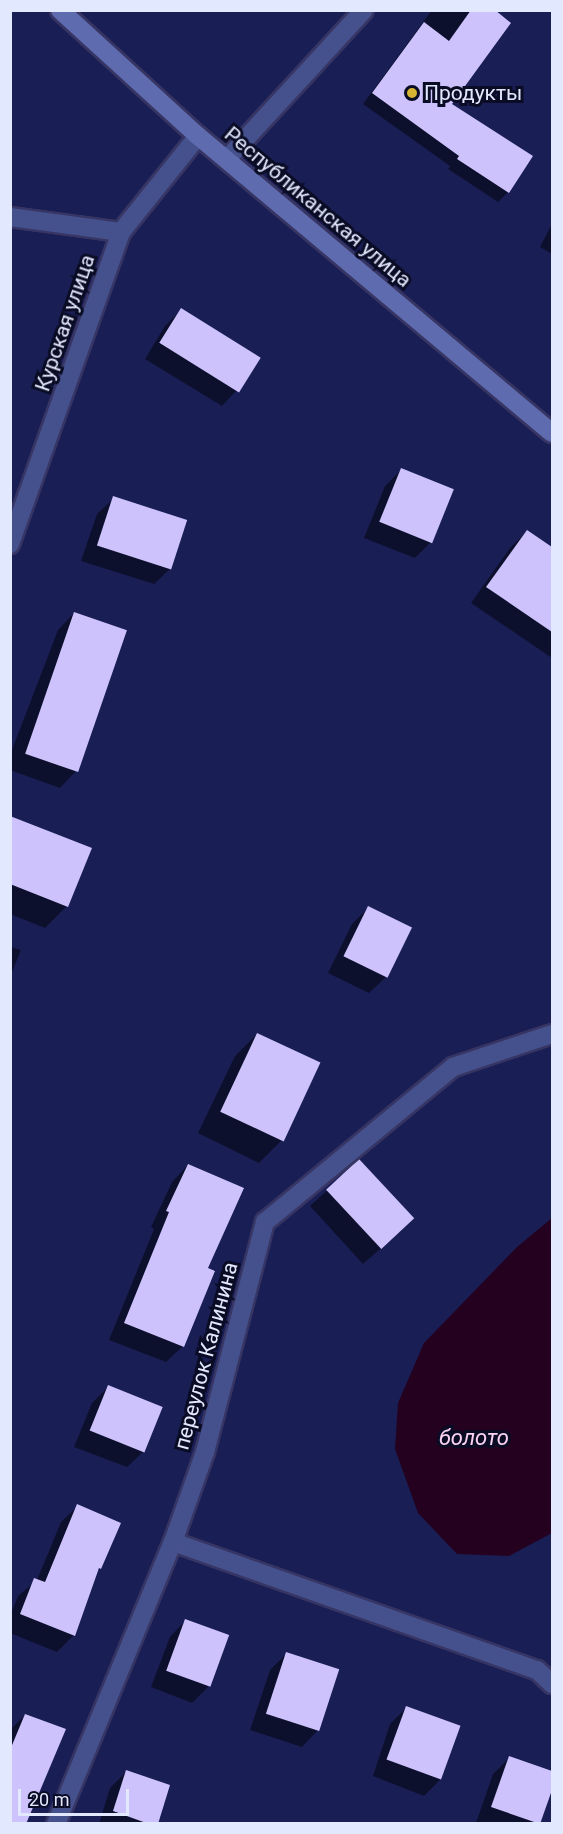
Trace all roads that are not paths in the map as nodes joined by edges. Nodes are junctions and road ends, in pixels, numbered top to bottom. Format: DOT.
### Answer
graph roads {
  1 [pos="60,10"];
  2 [pos="364,10"];
  3 [pos="198,136"];
  4 [pos="227,159"];
  5 [pos="10,216"];
  6 [pos="121,232"];
  7 [pos="552,433"];
  8 [pos="10,544"];
  9 [pos="552,1034"];
  10 [pos="173,1542"];
  11 [pos="552,1684"];
  12 [pos="56,1824"];
  1 -- 3 [label="street, Республиканская улица"];
  2 -- 4 [label="street"];
  3 -- 4 [label="street, Республиканская улица"];
  3 -- 6 [label="street, Курская улица"];
  4 -- 7 [label="street, Республиканская улица"];
  5 -- 6 [label="street"];
  6 -- 8 [label="street, Курская улица"];
  9 -- 10 [label="street, переулок Калинина"];
  10 -- 11 [label="street"];
  10 -- 12 [label="street, переулок Калинина"];
}
